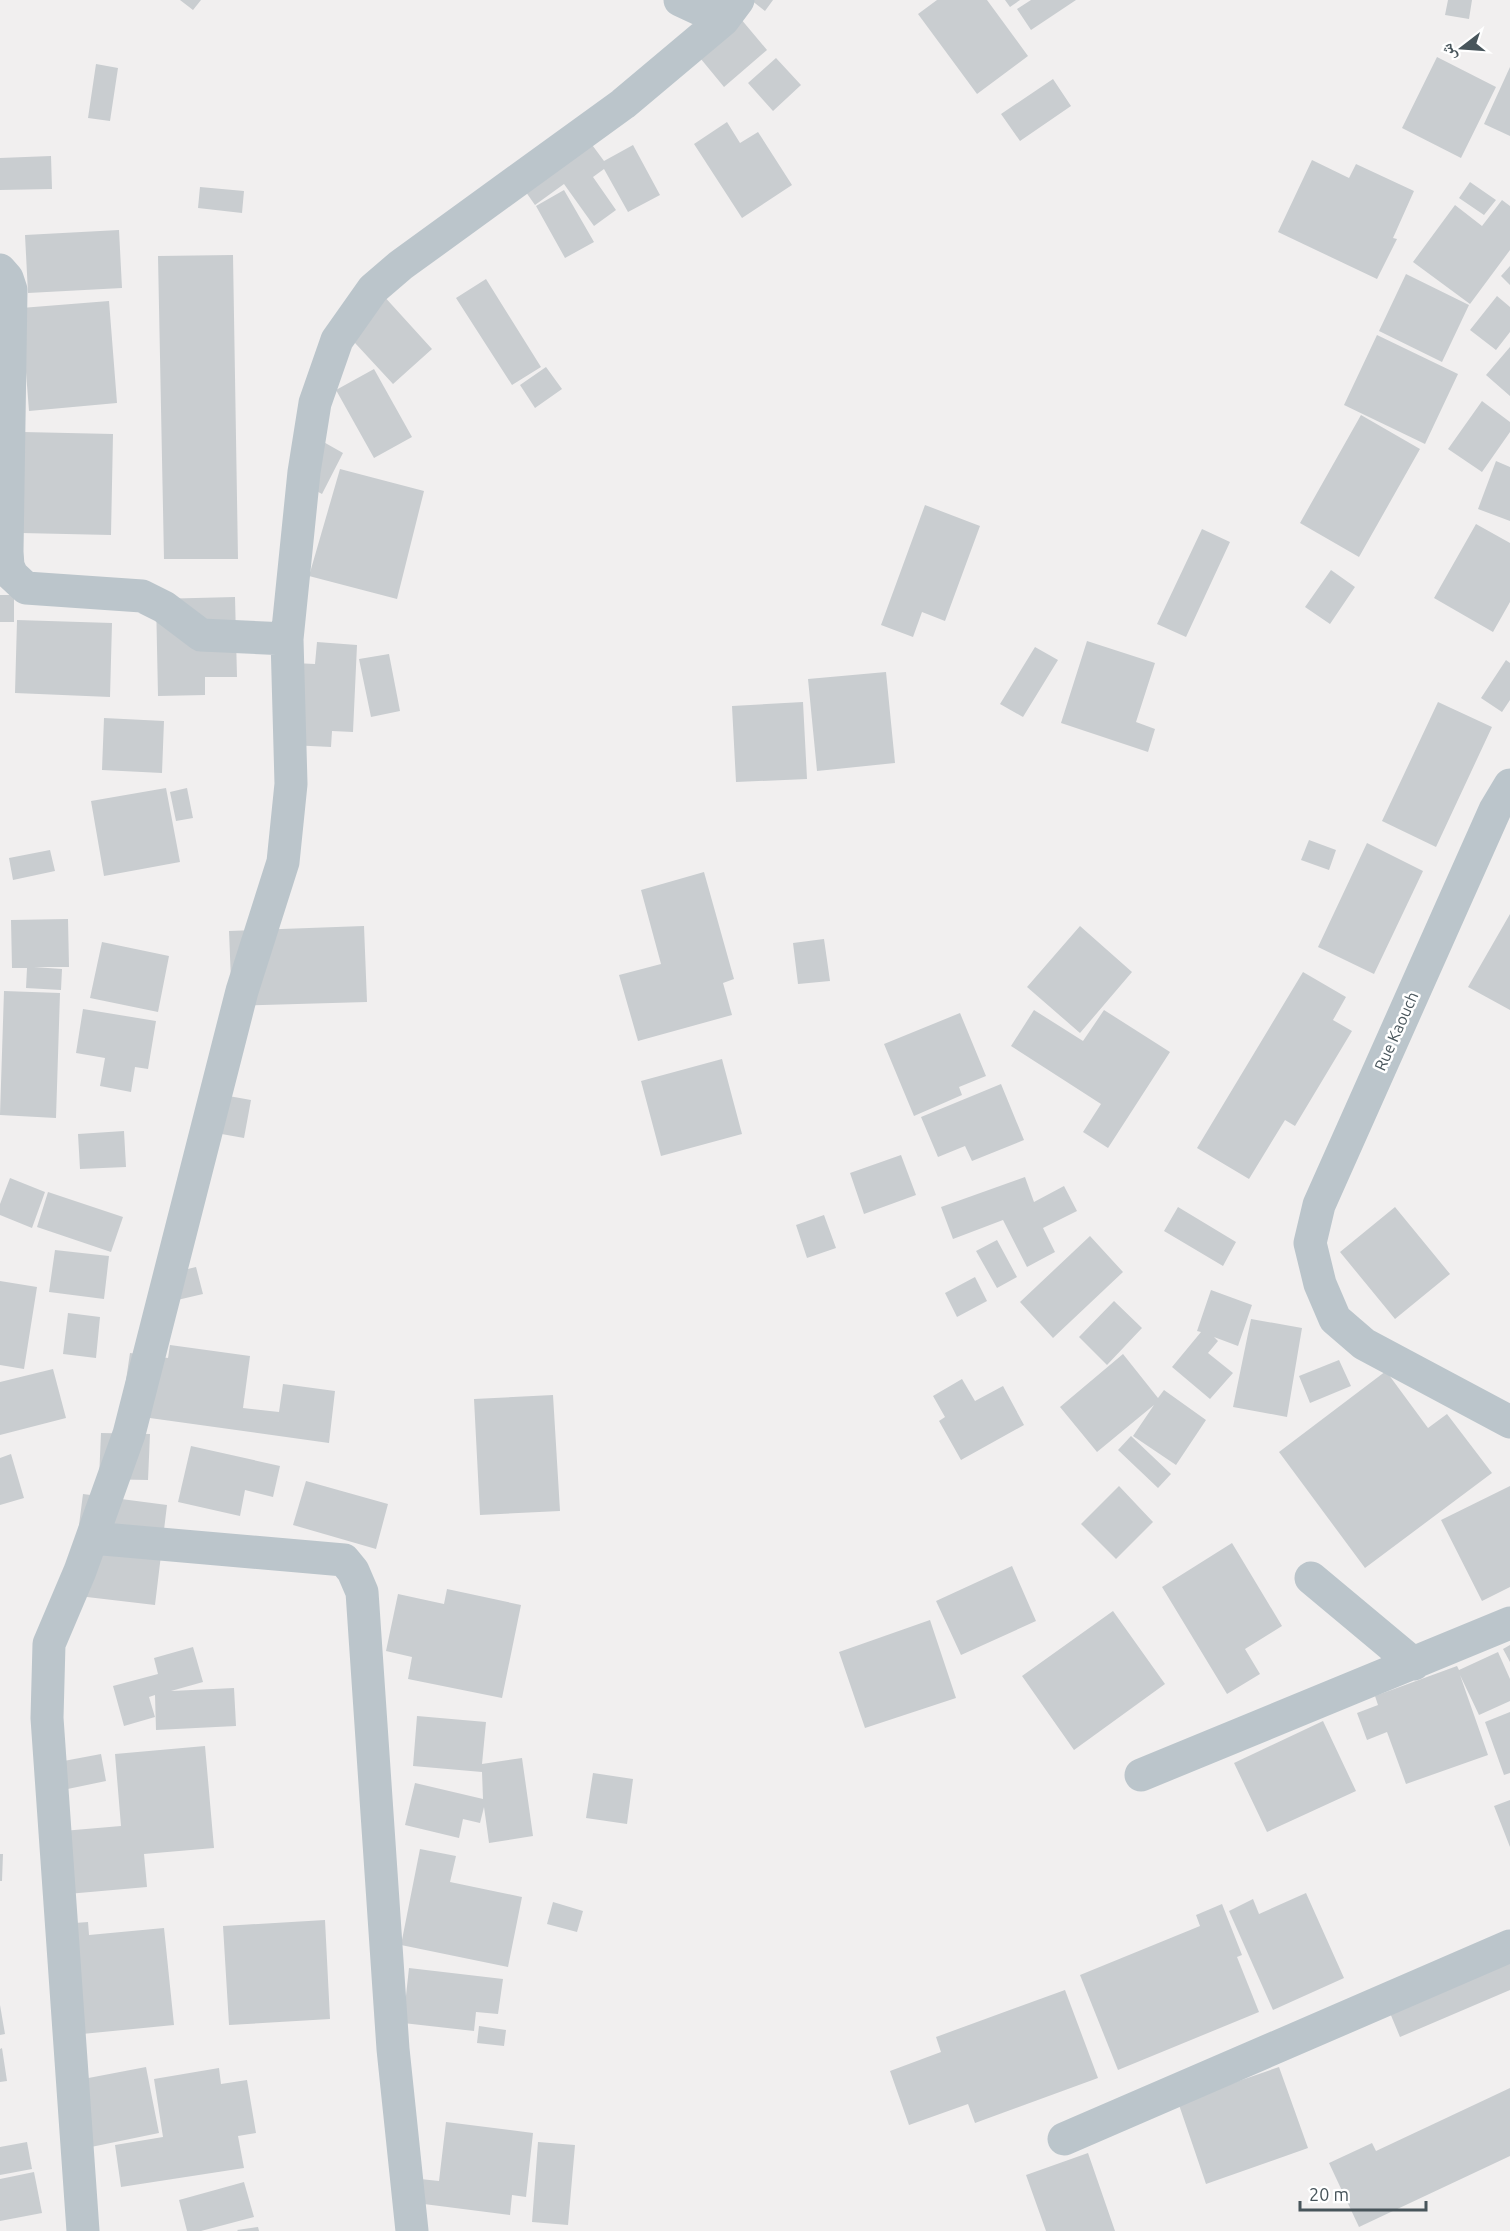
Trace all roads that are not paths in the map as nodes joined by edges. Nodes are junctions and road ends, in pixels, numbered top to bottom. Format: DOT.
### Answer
graph roads {
  1 [pos="680,0"];
  2 [pos="731,10"];
  3 [pos="0,270"];
  4 [pos="287,639"];
  5 [pos="1510,785"];
  6 [pos="1510,1422"];
  7 [pos="92,1538"];
  8 [pos="1311,1578"];
  9 [pos="1510,1623"];
  10 [pos="1414,1664"];
  11 [pos="1141,1775"];
  12 [pos="1510,1946"];
  13 [pos="1064,2139"];
  14 [pos="83,2231"];
  15 [pos="412,2231"];
  1 -- 2 [label="street"];
  2 -- 4 [label="street"];
  3 -- 4 [label="street"];
  4 -- 7 [label="street"];
  5 -- 6 [label="street, Rue Kaouch"];
  7 -- 14 [label="street"];
  7 -- 15 [label="street"];
  8 -- 10 [label="street"];
  9 -- 10 [label="street"];
  10 -- 11 [label="street"];
  12 -- 13 [label="street"];
}
